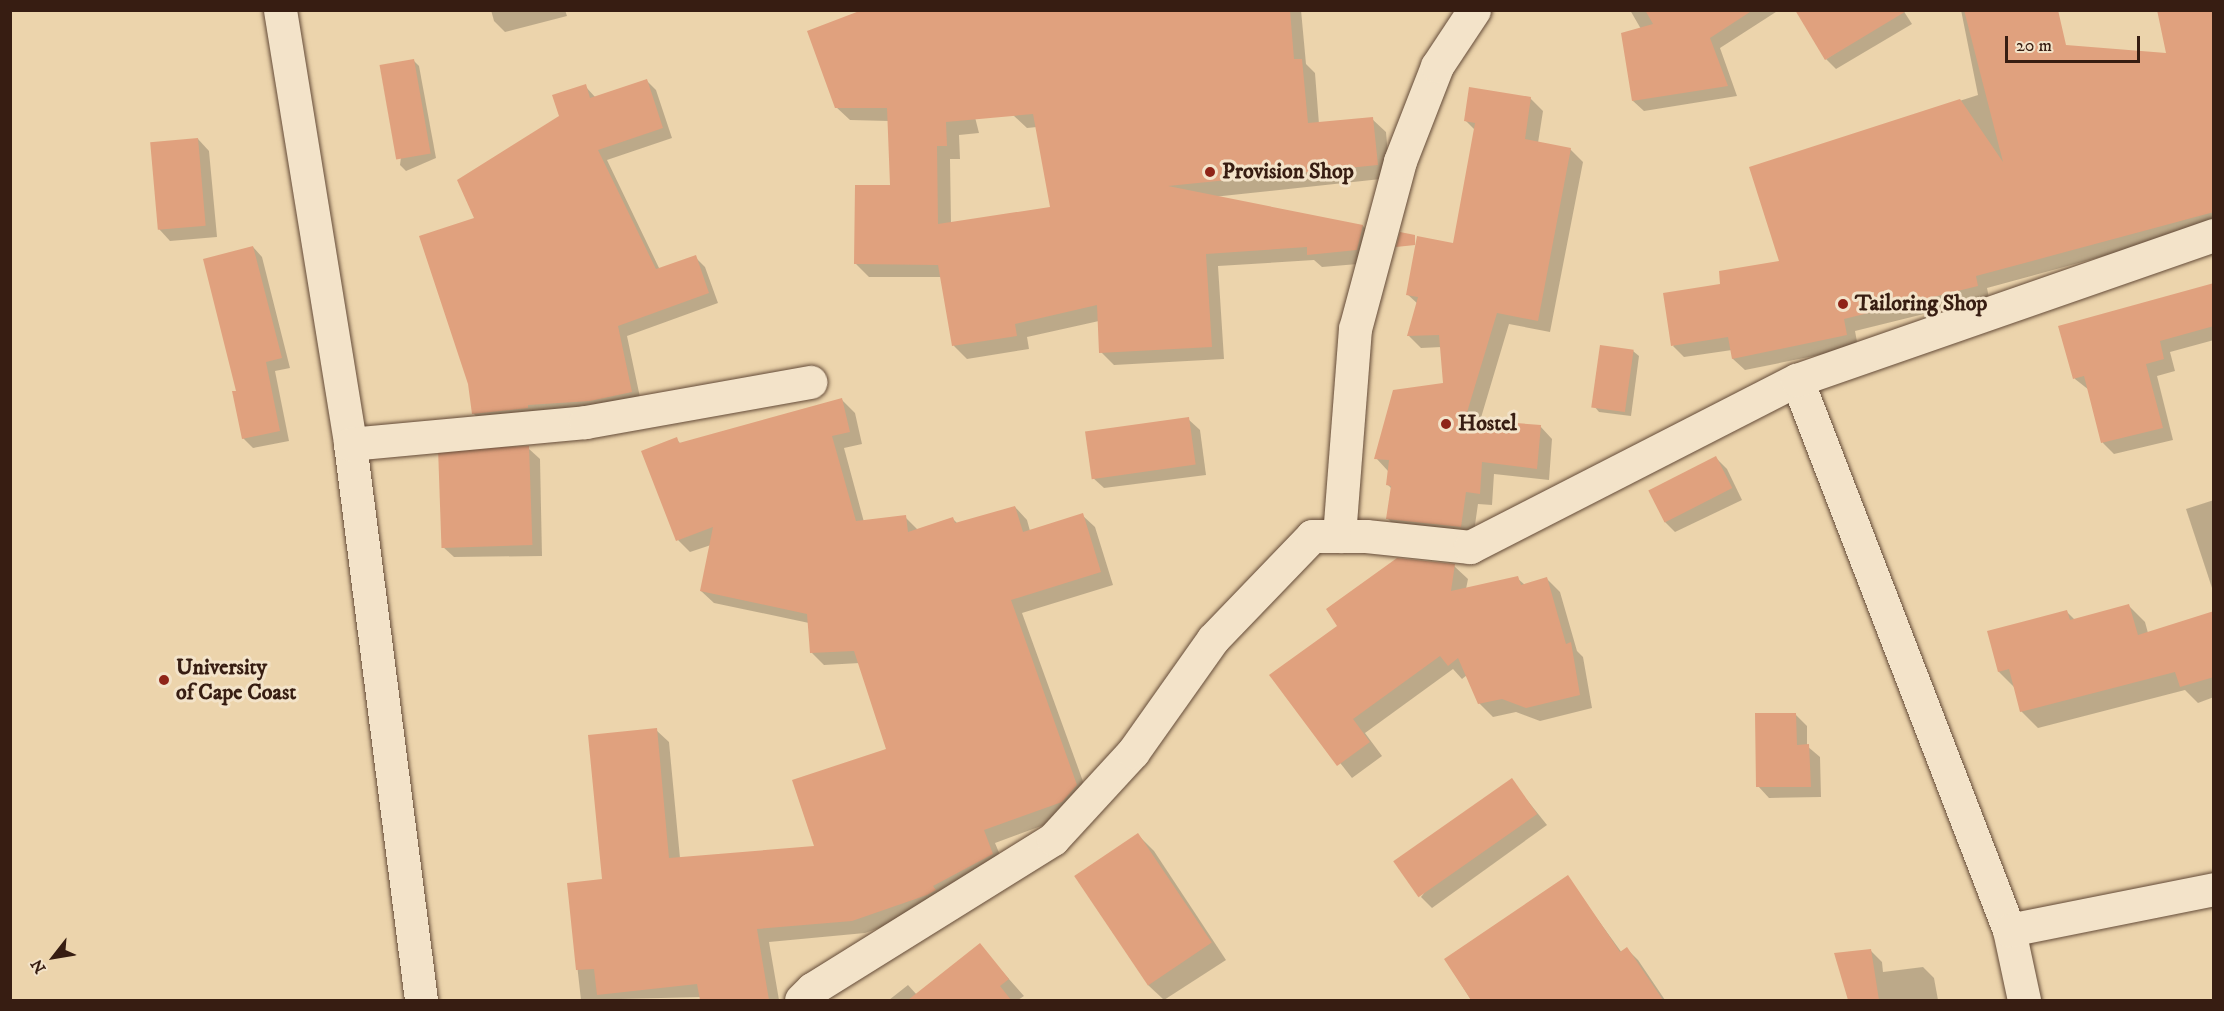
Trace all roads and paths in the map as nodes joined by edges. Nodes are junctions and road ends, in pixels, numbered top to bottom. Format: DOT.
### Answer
graph roads {
  1 [pos="280,10"];
  2 [pos="1474,10"];
  3 [pos="2214,235"];
  4 [pos="1797,380"];
  5 [pos="810,382"];
  6 [pos="350,444"];
  7 [pos="1340,536"];
  8 [pos="2214,889"];
  9 [pos="2009,930"];
  10 [pos="420,1000"];
  11 [pos="801,1000"];
  12 [pos="2024,1000"];
  1 -- 6 [label="street"];
  2 -- 7 [label="street"];
  3 -- 4 [label="street"];
  4 -- 7 [label="street"];
  4 -- 9 [label="street"];
  5 -- 6 [label="street"];
  6 -- 10 [label="street"];
  7 -- 11 [label="street"];
  8 -- 9 [label="street"];
  9 -- 12 [label="street"];
}
